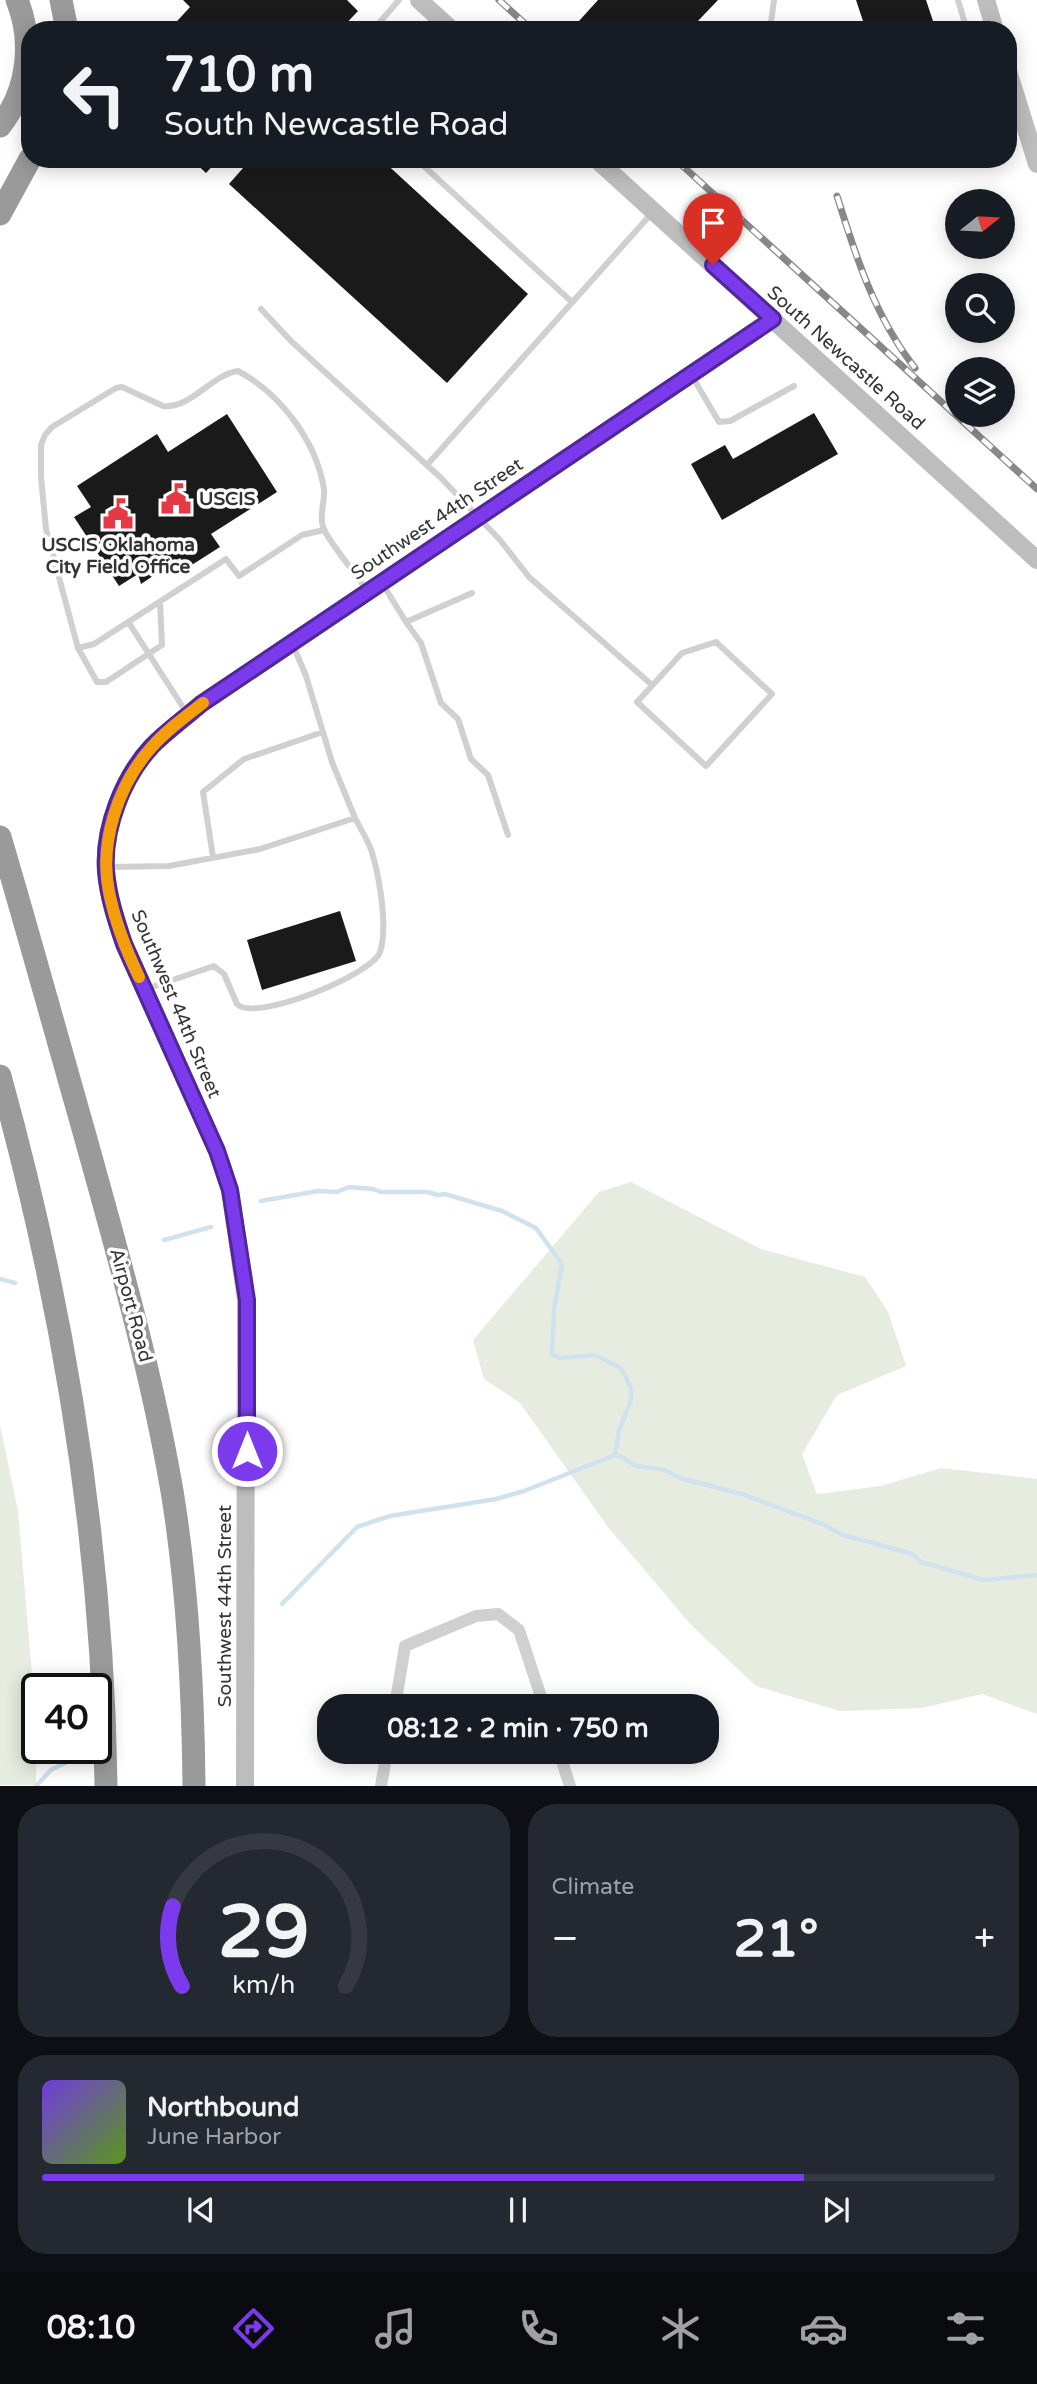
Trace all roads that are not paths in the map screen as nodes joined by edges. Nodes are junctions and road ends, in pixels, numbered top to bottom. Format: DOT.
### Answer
graph roads {
  1 [pos="17,0"];
  2 [pos="61,0"];
  3 [pos="399,0"];
  4 [pos="419,0"];
  5 [pos="774,0"];
  6 [pos="958,0"];
  7 [pos="986,0"];
  8 [pos="24,21"];
  9 [pos="64,21"];
  10 [pos="381,21"];
  11 [pos="442,21"];
  12 [pos="771,21"];
  13 [pos="964,21"];
  14 [pos="992,21"];
  15 [pos="21,85"];
  16 [pos="1017,100"];
  17 [pos="0,126"];
  18 [pos="1037,164"];
  19 [pos="25,168"];
  20 [pos="426,168"];
  21 [pos="606,168"];
  22 [pos="653,211"];
  23 [pos="0,214"];
  24 [pos="572,302"];
  25 [pos="261,309"];
  26 [pos="773,319"];
  27 [pos="691,374"];
  28 [pos="794,386"];
  29 [pos="427,465"];
  30 [pos="478,517"];
  31 [pos="324,530"];
  32 [pos="1037,560"];
  33 [pos="374,586"];
  34 [pos="472,593"];
  35 [pos="160,602"];
  36 [pos="129,622"];
  37 [pos="406,622"];
  38 [pos="292,642"];
  39 [pos="78,648"];
  40 [pos="149,654"];
  41 [pos="652,685"];
  42 [pos="188,715"];
  43 [pos="323,733"];
  44 [pos="355,818"];
  45 [pos="508,835"];
  46 [pos="1,839"];
  47 [pos="214,857"];
  48 [pos="106,867"];
  49 [pos="145,989"];
  50 [pos="0,1076"];
  51 [pos="397,1694"];
  52 [pos="540,1694"];
  53 [pos="385,1764"];
  54 [pos="563,1764"];
  55 [pos="106,1786"];
  56 [pos="194,1786"];
  57 [pos="245,1786"];
  58 [pos="381,1786"];
  59 [pos="570,1786"];
  1 -- 8 [label="highway"];
  2 -- 9 [label="highway"];
  3 -- 10 [label="lane"];
  4 -- 11 [label="street"];
  5 -- 12 [label="lane"];
  6 -- 13 [label="lane"];
  7 -- 14 [label="street"];
  15 -- 17 [label="highway"];
  16 -- 18 [label="street"];
  19 -- 23 [label="highway"];
  20 -- 24 [label="lane"];
  21 -- 22 [label="street, South Newcastle Road"];
  22 -- 24 [label="lane"];
  22 -- 26 [label="street, South Newcastle Road"];
  24 -- 29 [label="lane"];
  25 -- 29 [label="lane"];
  26 -- 27 [label="street, Southwest 44th Street"];
  26 -- 32 [label="street, South Newcastle Road"];
  27 -- 28 [label="lane"];
  27 -- 30 [label="street, Southwest 44th Street"];
  29 -- 30 [label="lane"];
  30 -- 33 [label="street, Southwest 44th Street"];
  30 -- 41 [label="lane"];
  31 -- 33 [label="lane"];
  31 -- 35 [label="lane"];
  31 -- 39 [label="lane"];
  33 -- 37 [label="lane"];
  33 -- 38 [label="street, Southwest 44th Street"];
  34 -- 37 [label="lane"];
  35 -- 36 [label="lane"];
  35 -- 40 [label="lane"];
  36 -- 39 [label="lane"];
  36 -- 40 [label="lane"];
  37 -- 45 [label="lane"];
  38 -- 42 [label="street, Southwest 44th Street"];
  38 -- 43 [label="lane"];
  39 -- 40 [label="lane"];
  40 -- 42 [label="lane"];
  41 -- 41 [label="lane"];
  42 -- 48 [label="street, Southwest 44th Street"];
  43 -- 44 [label="lane"];
  43 -- 47 [label="lane"];
  44 -- 47 [label="lane"];
  44 -- 49 [label="lane"];
  46 -- 56 [label="highway, Airport Road"];
  47 -- 48 [label="lane"];
  48 -- 49 [label="street, Southwest 44th Street"];
  49 -- 57 [label="street, Southwest 44th Street"];
  50 -- 55 [label="highway"];
  51 -- 52 [label="street"];
  53 -- 58 [label="street"];
  54 -- 59 [label="street"];
}
